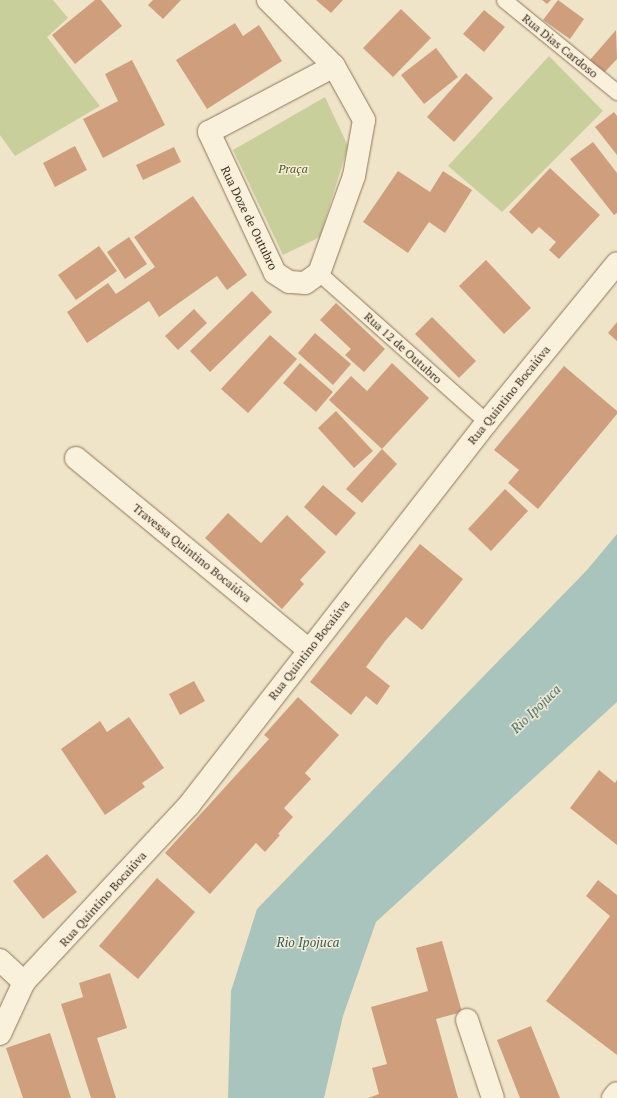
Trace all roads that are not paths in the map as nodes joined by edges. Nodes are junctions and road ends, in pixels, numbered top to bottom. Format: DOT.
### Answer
graph roads {
  1 [pos="268,0"];
  2 [pos="504,0"];
  3 [pos="334,66"];
  4 [pos="617,92"];
  5 [pos="617,263"];
  6 [pos="319,273"];
  7 [pos="487,422"];
  8 [pos="76,458"];
  9 [pos="308,649"];
  10 [pos="0,960"];
  11 [pos="24,982"];
  12 [pos="467,1020"];
  13 [pos="0,1034"];
  14 [pos="617,1093"];
  15 [pos="493,1098"];
  16 [pos="614,1098"];
  1 -- 3 [label="street"];
  2 -- 4 [label="lane, Rua Dias Cardoso"];
  3 -- 6 [label="street"];
  3 -- 6 [label="street, Rua Doze de Outubro"];
  5 -- 7 [label="street, Rua Quintino Bocaiúva"];
  6 -- 7 [label="lane, Rua 12 de Outubro"];
  7 -- 9 [label="street, Rua Quintino Bocaiúva"];
  8 -- 9 [label="street, Travessa Quintino Bocaiúva"];
  9 -- 11 [label="street, Rua Quintino Bocaiúva"];
  10 -- 11 [label="street"];
  11 -- 13 [label="street, Rua Quintino Bocaiúva"];
  12 -- 15 [label="street"];
  14 -- 16 [label="street"];
}
